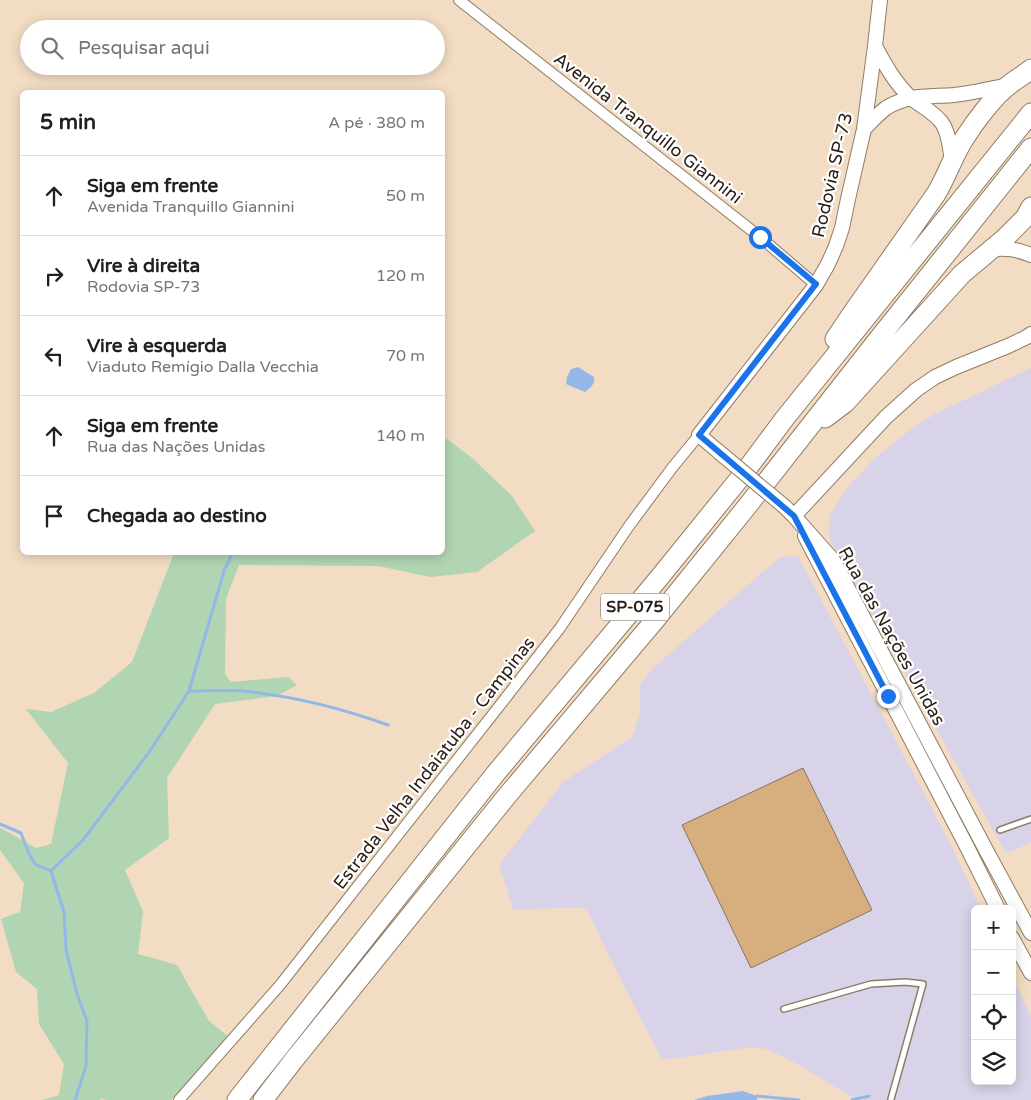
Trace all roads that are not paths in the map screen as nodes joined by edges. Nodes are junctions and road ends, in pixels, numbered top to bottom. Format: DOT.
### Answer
graph roads {
  1 [pos="458,0"];
  2 [pos="880,0"];
  3 [pos="876,46"];
  4 [pos="1031,69"];
  5 [pos="1008,85"];
  6 [pos="911,97"];
  7 [pos="1031,113"];
  8 [pos="864,129"];
  9 [pos="1031,148"];
  10 [pos="952,161"];
  11 [pos="1031,207"];
  12 [pos="992,249"];
  13 [pos="1031,255"];
  14 [pos="816,284"];
  15 [pos="1031,334"];
  16 [pos="785,418"];
  17 [pos="806,432"];
  18 [pos="699,435"];
  19 [pos="790,511"];
  20 [pos="1031,819"];
  21 [pos="1000,830"];
  22 [pos="996,905"];
  23 [pos="1031,932"];
  24 [pos="1016,946"];
  25 [pos="1031,974"];
  26 [pos="784,1009"];
  27 [pos="891,1098"];
  28 [pos="179,1100"];
  29 [pos="237,1100"];
  30 [pos="263,1100"];
  1 -- 14 [label="street, Avenida Tranquillo Giannini"];
  2 -- 3 [label="main road, Rodovia SP-73"];
  3 -- 6 [label="main road"];
  3 -- 8 [label="main road, Rodovia SP-73"];
  4 -- 5 [label="highway"];
  5 -- 6 [label="main road"];
  5 -- 10 [label="highway"];
  6 -- 8 [label="main road"];
  6 -- 10 [label="main road"];
  7 -- 16 [label="highway, SP-075"];
  8 -- 14 [label="main road, Rodovia SP-73"];
  9 -- 17 [label="highway, SP-075"];
  10 -- 16 [label="highway"];
  11 -- 12 [label="highway"];
  12 -- 13 [label="main road"];
  12 -- 17 [label="highway"];
  14 -- 18 [label="main road, Rodovia SP-73"];
  15 -- 19 [label="main road"];
  16 -- 29 [label="highway, SP-075"];
  17 -- 30 [label="highway, SP-075"];
  18 -- 19 [label="main road, bridge"];
  18 -- 28 [label="street, Estrada Velha Indaiatuba - Campinas"];
  19 -- 22 [label="main road, Rua das Nações Unidas"];
  19 -- 23 [label="main road, Rua das Nações Unidas"];
  20 -- 21 [label="lane"];
  24 -- 25 [label="main road"];
  26 -- 27 [label="lane"];
}
